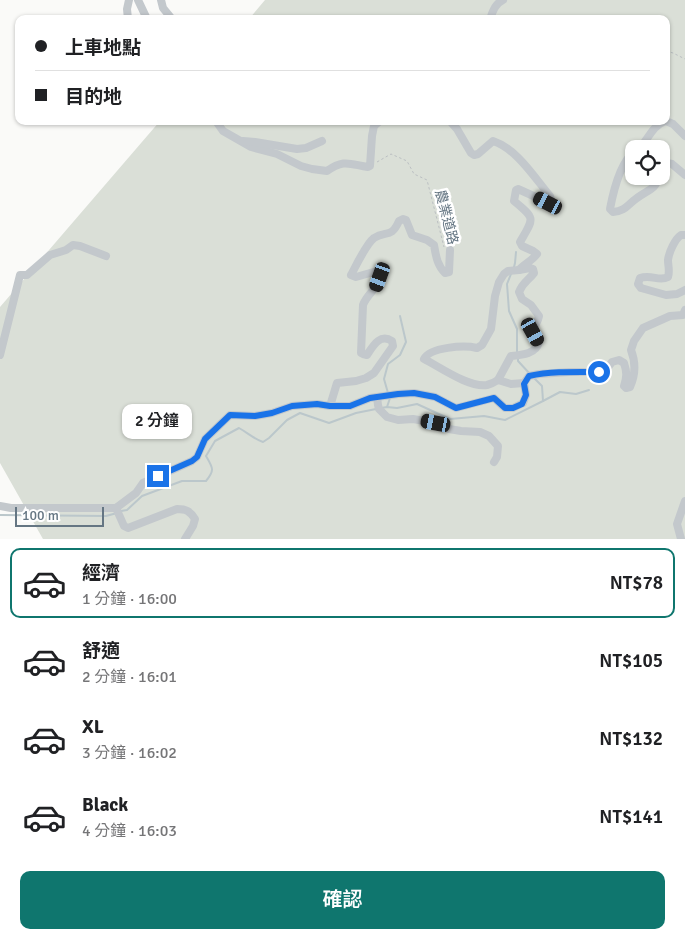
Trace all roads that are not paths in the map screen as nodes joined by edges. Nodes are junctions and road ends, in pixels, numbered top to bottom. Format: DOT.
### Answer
graph roads {
  1 [pos="129,0"];
  2 [pos="138,0"];
  3 [pos="161,0"];
  4 [pos="503,0"];
  5 [pos="128,15"];
  6 [pos="144,15"];
  7 [pos="169,15"];
  8 [pos="492,15"];
  9 [pos="670,123"];
  10 [pos="219,125"];
  11 [pos="375,125"];
  12 [pos="454,125"];
  13 [pos="658,125"];
  14 [pos="685,136"];
  15 [pos="646,140"];
  16 [pos="241,141"];
  17 [pos="322,141"];
  18 [pos="625,164"];
  19 [pos="670,164"];
  20 [pos="685,174"];
  21 [pos="656,185"];
  22 [pos="685,235"];
  23 [pos="447,251"];
  24 [pos="106,256"];
  25 [pos="519,270"];
  26 [pos="685,290"];
  27 [pos="685,310"];
  28 [pos="0,355"];
  29 [pos="498,380"];
  30 [pos="524,384"];
  31 [pos="382,400"];
  32 [pos="330,406"];
  33 [pos="494,462"];
  34 [pos="685,501"];
  35 [pos="0,506"];
  36 [pos="117,511"];
  37 [pos="185,539"];
  38 [pos="681,539"];
  1 -- 5 [label="lane"];
  2 -- 6 [label="lane"];
  3 -- 7 [label="lane"];
  4 -- 8 [label="lane"];
  9 -- 14 [label="lane"];
  10 -- 16 [label="lane"];
  11 -- 16 [label="lane"];
  12 -- 25 [label="lane"];
  13 -- 15 [label="lane"];
  16 -- 17 [label="lane"];
  18 -- 21 [label="lane"];
  19 -- 20 [label="lane"];
  22 -- 26 [label="lane"];
  23 -- 32 [label="lane"];
  24 -- 28 [label="lane"];
  25 -- 29 [label="lane"];
  25 -- 29 [label="lane"];
  27 -- 30 [label="lane"];
  29 -- 30 [label="lane"];
  30 -- 31 [label="lane"];
  31 -- 32 [label="lane"];
  31 -- 33 [label="lane"];
  32 -- 36 [label="lane"];
  34 -- 38 [label="lane"];
  35 -- 36 [label="lane"];
  36 -- 37 [label="lane"];
}
